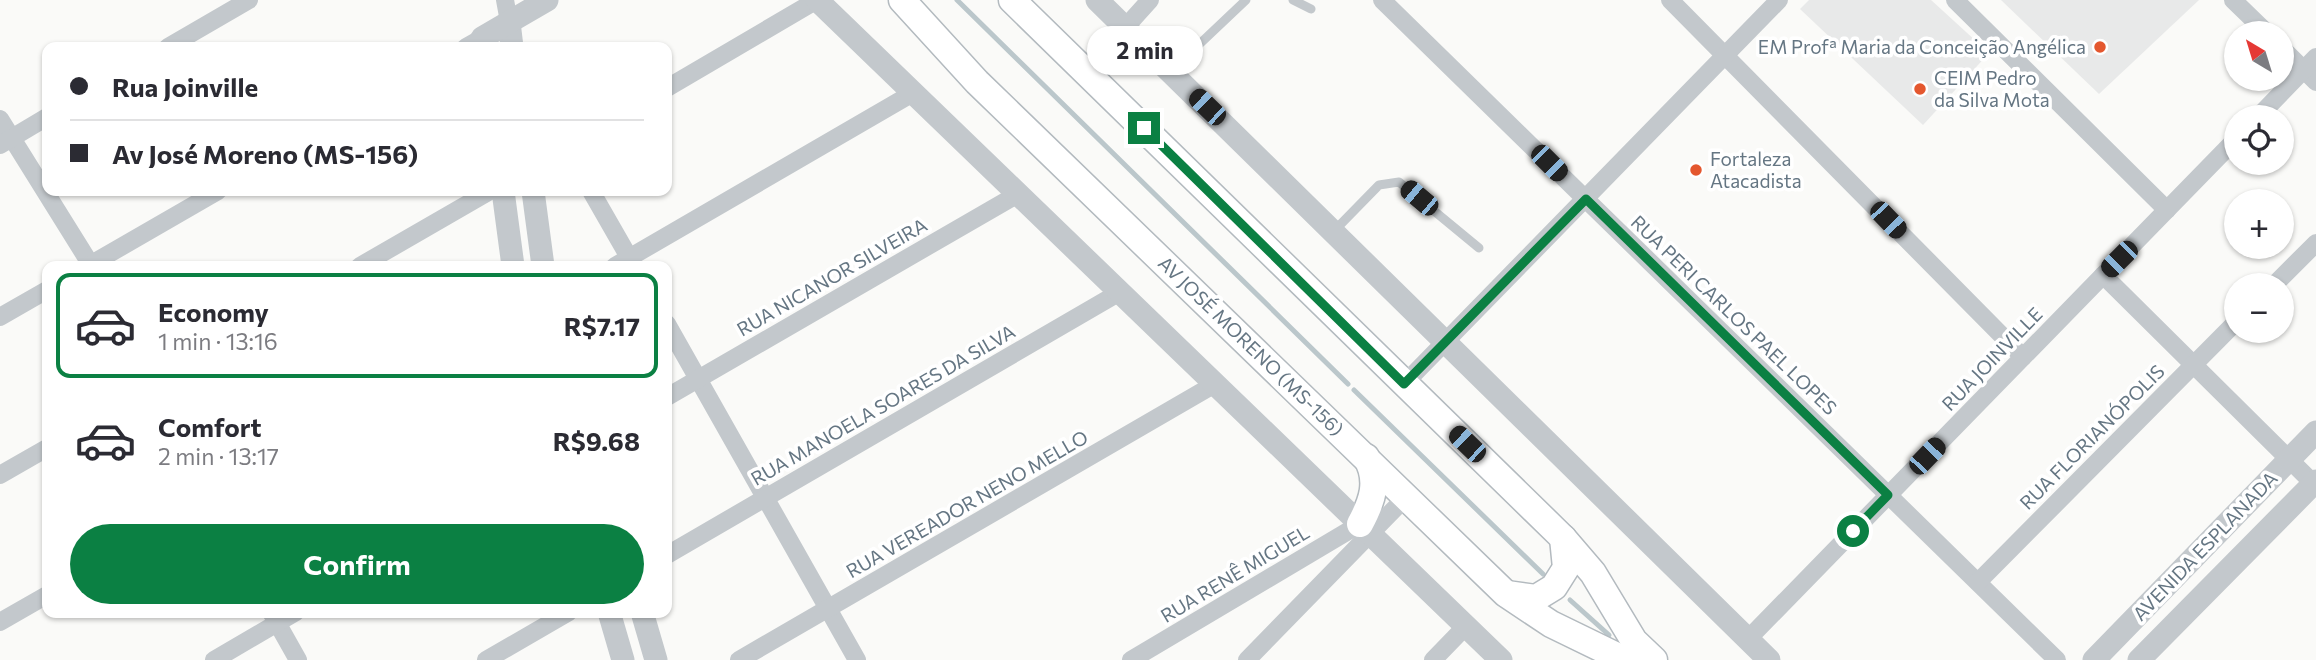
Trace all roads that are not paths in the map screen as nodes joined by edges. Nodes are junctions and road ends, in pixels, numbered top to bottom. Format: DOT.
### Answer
graph roads {
  1 [pos="249,0"];
  2 [pos="547,0"];
  3 [pos="817,0"];
  4 [pos="902,0"];
  5 [pos="925,0"];
  6 [pos="1012,0"];
  7 [pos="1097,0"];
  8 [pos="1150,0"];
  9 [pos="1246,0"];
  10 [pos="1293,0"];
  11 [pos="1382,0"];
  12 [pos="1670,0"];
  13 [pos="1779,0"];
  14 [pos="1955,0"];
  15 [pos="2233,0"];
  16 [pos="1311,9"];
  17 [pos="507,11"];
  18 [pos="2255,21"];
  19 [pos="1124,26"];
  20 [pos="928,27"];
  21 [pos="177,42"];
  22 [pos="480,42"];
  23 [pos="511,42"];
  24 [pos="1726,54"];
  25 [pos="2294,57"];
  26 [pos="2312,70"];
  27 [pos="1086,71"];
  28 [pos="1171,71"];
  29 [pos="672,85"];
  30 [pos="914,93"];
  31 [pos="2272,105"];
  32 [pos="0,119"];
  33 [pos="42,120"];
  34 [pos="5,142"];
  35 [pos="2224,152"];
  36 [pos="1018,194"];
  37 [pos="42,196"];
  38 [pos="42,196"];
  39 [pos="209,196"];
  40 [pos="481,196"];
  41 [pos="504,196"];
  42 [pos="534,196"];
  43 [pos="594,196"];
  44 [pos="1586,199"];
  45 [pos="2167,211"];
  46 [pos="1334,231"];
  47 [pos="2316,243"];
  48 [pos="1479,248"];
  49 [pos="87,261"];
  50 [pos="97,261"];
  51 [pos="369,261"];
  52 [pos="512,261"];
  53 [pos="542,261"];
  54 [pos="625,261"];
  55 [pos="629,261"];
  56 [pos="2286,273"];
  57 [pos="2103,275"];
  58 [pos="1120,292"];
  59 [pos="42,293"];
  60 [pos="0,317"];
  61 [pos="672,333"];
  62 [pos="2224,334"];
  63 [pos="1447,342"];
  64 [pos="2023,357"];
  65 [pos="2194,365"];
  66 [pos="698,379"];
  67 [pos="1215,384"];
  68 [pos="1404,384"];
  69 [pos="672,394"];
  70 [pos="2316,432"];
  71 [pos="42,450"];
  72 [pos="1366,457"];
  73 [pos="2290,459"];
  74 [pos="0,475"];
  75 [pos="2315,483"];
  76 [pos="1888,495"];
  77 [pos="1407,496"];
  78 [pos="765,498"];
  79 [pos="1365,530"];
  80 [pos="1563,538"];
  81 [pos="672,552"];
  82 [pos="1978,582"];
  83 [pos="1506,594"];
  84 [pos="42,597"];
  85 [pos="828,609"];
  86 [pos="274,618"];
  87 [pos="559,618"];
  88 [pos="611,618"];
  89 [pos="644,618"];
  90 [pos="0,622"];
  91 [pos="1466,626"];
  92 [pos="1748,639"];
  93 [pos="214,660"];
  94 [pos="298,660"];
  95 [pos="486,660"];
  96 [pos="623,660"];
  97 [pos="656,660"];
  98 [pos="739,660"];
  99 [pos="857,660"];
  100 [pos="1131,660"];
  101 [pos="1247,660"];
  102 [pos="1433,660"];
  103 [pos="1501,660"];
  104 [pos="1625,660"];
  105 [pos="1654,660"];
  106 [pos="1769,660"];
  107 [pos="2057,660"];
  108 [pos="2094,660"];
  109 [pos="2140,660"];
  1 -- 21 [label="street"];
  2 -- 17 [label="street"];
  3 -- 29 [label="street"];
  3 -- 30 [label="street"];
  4 -- 20 [label="main road, AV JOSÉ MORENO (MS-156)"];
  5 -- 20 [label="main road"];
  6 -- 27 [label="main road"];
  7 -- 19 [label="street"];
  8 -- 19 [label="street"];
  9 -- 28 [label="lane"];
  10 -- 16 [label="lane"];
  11 -- 44 [label="street, RUA PERI CARLOS PAEL LOPES"];
  12 -- 24 [label="street"];
  13 -- 24 [label="street"];
  14 -- 45 [label="street"];
  15 -- 18 [label="street"];
  17 -- 22 [label="street"];
  17 -- 23 [label="street"];
  19 -- 27 [label="street"];
  19 -- 28 [label="street"];
  20 -- 72 [label="main road, AV JOSÉ MORENO (MS-156)"];
  24 -- 44 [label="street"];
  24 -- 64 [label="street"];
  25 -- 26 [label="street"];
  26 -- 31 [label="street"];
  27 -- 68 [label="main road"];
  28 -- 46 [label="street"];
  30 -- 36 [label="street"];
  30 -- 55 [label="street"];
  32 -- 34 [label="street"];
  33 -- 34 [label="street"];
  34 -- 37 [label="street"];
  35 -- 45 [label="street, RUA JOINVILLE"];
  36 -- 58 [label="street"];
  36 -- 66 [label="street, RUA NICANOR SILVEIRA"];
  38 -- 49 [label="street"];
  39 -- 50 [label="street"];
  40 -- 51 [label="street"];
  41 -- 52 [label="street"];
  42 -- 53 [label="street"];
  43 -- 54 [label="street"];
  44 -- 63 [label="street"];
  44 -- 76 [label="street, RUA PERI CARLOS PAEL LOPES"];
  45 -- 57 [label="street, RUA JOINVILLE"];
  46 -- 48 [label="lane"];
  46 -- 63 [label="street"];
  47 -- 56 [label="street"];
  57 -- 64 [label="street, RUA JOINVILLE"];
  57 -- 65 [label="street"];
  58 -- 67 [label="street"];
  58 -- 78 [label="street, RUA MANOELA SOARES DA SILVA"];
  59 -- 60 [label="street"];
  61 -- 66 [label="street"];
  62 -- 65 [label="street, RUA FLORIANÓPOLIS"];
  63 -- 68 [label="street"];
  63 -- 92 [label="street"];
  64 -- 76 [label="street, RUA JOINVILLE"];
  65 -- 73 [label="street"];
  65 -- 82 [label="street, RUA FLORIANÓPOLIS"];
  66 -- 69 [label="street, RUA NICANOR SILVEIRA"];
  66 -- 78 [label="street"];
  67 -- 79 [label="street"];
  67 -- 85 [label="street, RUA VEREADOR NENO MELLO"];
  68 -- 80 [label="main road"];
  70 -- 73 [label="street, AVENIDA ESPLANADA"];
  71 -- 74 [label="street"];
  72 -- 77 [label="main road, AV JOSÉ MORENO (MS-156)"];
  72 -- 79 [label="main road"];
  73 -- 75 [label="street"];
  73 -- 108 [label="street, AVENIDA ESPLANADA"];
  75 -- 109 [label="street, AVENIDA ESPLANADA"];
  76 -- 82 [label="street, RUA PERI CARLOS PAEL LOPES"];
  76 -- 92 [label="street, RUA JOINVILLE"];
  77 -- 79 [label="street"];
  77 -- 83 [label="main road, AV JOSÉ MORENO (MS-156)"];
  78 -- 81 [label="street, RUA MANOELA SOARES DA SILVA"];
  78 -- 85 [label="street"];
  79 -- 91 [label="street"];
  79 -- 100 [label="street, RUA RENÊ MIGUEL"];
  79 -- 101 [label="street"];
  80 -- 83 [label="main road"];
  80 -- 105 [label="main road"];
  82 -- 107 [label="street, RUA PERI CARLOS PAEL LOPES"];
  83 -- 104 [label="main road, AV JOSÉ MORENO (MS-156)"];
  84 -- 90 [label="street"];
  85 -- 98 [label="street, RUA VEREADOR NENO MELLO"];
  85 -- 99 [label="street"];
  86 -- 93 [label="street"];
  86 -- 94 [label="street"];
  87 -- 95 [label="street"];
  88 -- 96 [label="street"];
  89 -- 97 [label="street"];
  91 -- 102 [label="street"];
  91 -- 103 [label="street"];
  92 -- 106 [label="street"];
}
